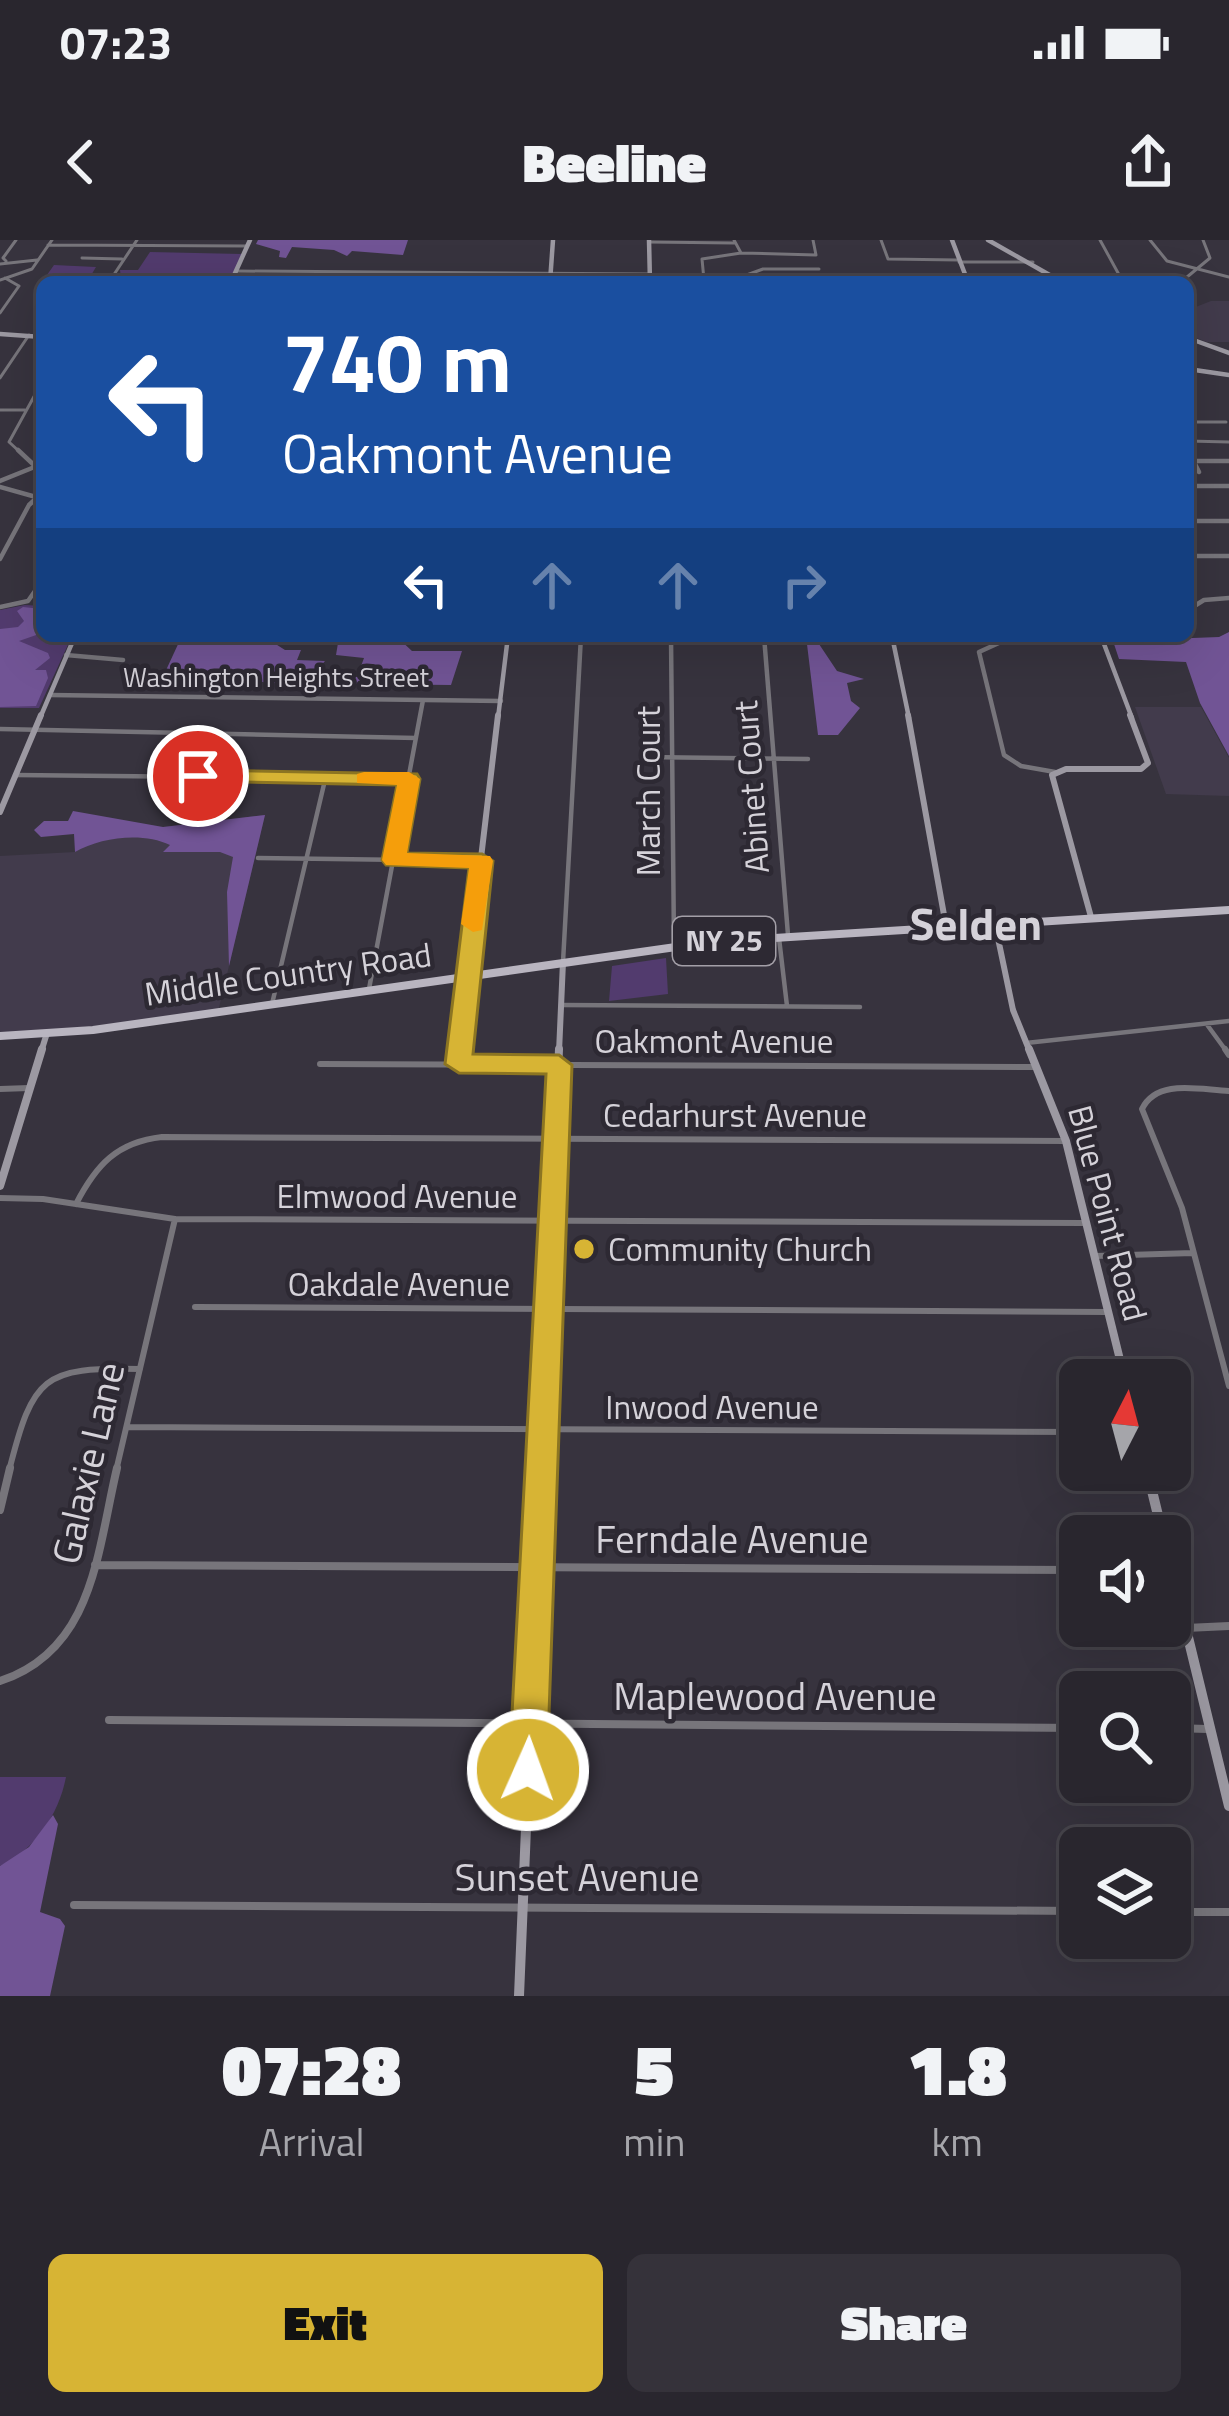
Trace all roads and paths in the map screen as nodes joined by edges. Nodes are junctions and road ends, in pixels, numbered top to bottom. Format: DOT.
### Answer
graph roads {
  1 [pos="16,240"];
  2 [pos="554,240"];
  3 [pos="813,240"];
  4 [pos="881,240"];
  5 [pos="952,240"];
  6 [pos="988,240"];
  7 [pos="1100,240"];
  8 [pos="1150,240"];
  9 [pos="1203,240"];
  10 [pos="649,241"];
  11 [pos="734,241"];
  12 [pos="50,242"];
  13 [pos="87,242"];
  14 [pos="136,242"];
  15 [pos="177,243"];
  16 [pos="213,243"];
  17 [pos="249,243"];
  18 [pos="741,253"];
  19 [pos="816,255"];
  20 [pos="82,258"];
  21 [pos="37,260"];
  22 [pos="122,260"];
  23 [pos="959,261"];
  24 [pos="7,262"];
  25 [pos="1033,262"];
  26 [pos="0,264"];
  27 [pos="819,268"];
  28 [pos="1196,269"];
  29 [pos="237,271"];
  30 [pos="550,273"];
  31 [pos="650,274"];
  32 [pos="1090,275"];
  33 [pos="113,276"];
  34 [pos="234,276"];
  35 [pos="704,276"];
  36 [pos="744,276"];
  37 [pos="820,276"];
  38 [pos="965,276"];
  39 [pos="1054,276"];
  40 [pos="1072,276"];
  41 [pos="1120,276"];
  42 [pos="1187,276"];
  43 [pos="1229,277"];
  44 [pos="3,279"];
  45 [pos="0,313"];
  46 [pos="0,334"];
  47 [pos="28,335"];
  48 [pos="36,336"];
  49 [pos="1194,340"];
  50 [pos="1229,351"];
  51 [pos="1194,370"];
  52 [pos="1229,375"];
  53 [pos="0,378"];
  54 [pos="36,392"];
  55 [pos="0,410"];
  56 [pos="25,410"];
  57 [pos="1194,422"];
  58 [pos="1226,422"];
  59 [pos="9,442"];
  60 [pos="1229,442"];
  61 [pos="0,443"];
  62 [pos="1194,445"];
  63 [pos="1194,461"];
  64 [pos="1229,461"];
  65 [pos="36,463"];
  66 [pos="1194,465"];
  67 [pos="36,466"];
  68 [pos="1199,472"];
  69 [pos="0,484"];
  70 [pos="1194,486"];
  71 [pos="1229,486"];
  72 [pos="36,494"];
  73 [pos="36,500"];
  74 [pos="1194,521"];
  75 [pos="1229,521"];
  76 [pos="1194,556"];
  77 [pos="1229,556"];
  78 [pos="0,559"];
  79 [pos="36,589"];
  80 [pos="1229,598"];
  81 [pos="1194,606"];
  82 [pos="0,607"];
  83 [pos="72,642"];
  84 [pos="507,642"];
  85 [pos="581,642"];
  86 [pos="671,642"];
  87 [pos="764,642"];
  88 [pos="893,642"];
  89 [pos="1001,642"];
  90 [pos="1103,642"];
  91 [pos="66,655"];
  92 [pos="124,660"];
  93 [pos="50,695"];
  94 [pos="424,700"];
  95 [pos="501,701"];
  96 [pos="0,729"];
  97 [pos="36,729"];
  98 [pos="416,738"];
  99 [pos="643,757"];
  100 [pos="672,758"];
  101 [pos="773,758"];
  102 [pos="808,759"];
  103 [pos="1055,772"];
  104 [pos="15,776"];
  105 [pos="326,778"];
  106 [pos="409,779"];
  107 [pos="2,802"];
  108 [pos="0,812"];
  109 [pos="258,858"];
  110 [pos="306,858"];
  111 [pos="394,860"];
  112 [pos="482,861"];
  113 [pos="1229,910"];
  114 [pos="1091,917"];
  115 [pos="995,924"];
  116 [pos="946,926"];
  117 [pos="783,935"];
  118 [pos="674,946"];
  119 [pos="562,962"];
  120 [pos="467,976"];
  121 [pos="369,989"];
  122 [pos="272,1004"];
  123 [pos="561,1005"];
  124 [pos="787,1006"];
  125 [pos="860,1006"];
  126 [pos="1229,1021"];
  127 [pos="1208,1026"];
  128 [pos="46,1033"];
  129 [pos="0,1036"];
  130 [pos="1026,1043"];
  131 [pos="1229,1055"];
  132 [pos="320,1064"];
  133 [pos="459,1064"];
  134 [pos="559,1065"];
  135 [pos="1036,1067"];
  136 [pos="32,1088"];
  137 [pos="0,1090"];
  138 [pos="1229,1091"];
  139 [pos="555,1138"];
  140 [pos="15,1141"];
  141 [pos="1066,1141"];
  142 [pos="3,1142"];
  143 [pos="0,1186"];
  144 [pos="0,1198"];
  145 [pos="76,1204"];
  146 [pos="176,1219"];
  147 [pos="552,1220"];
  148 [pos="1083,1222"];
  149 [pos="1193,1253"];
  150 [pos="1091,1256"];
  151 [pos="195,1307"];
  152 [pos="549,1309"];
  153 [pos="1108,1312"];
  154 [pos="1120,1359"];
  155 [pos="140,1369"];
  156 [pos="1229,1386"];
  157 [pos="128,1427"];
  158 [pos="542,1430"];
  159 [pos="1059,1432"];
  160 [pos="0,1510"];
  161 [pos="95,1565"];
  162 [pos="537,1568"];
  163 [pos="1059,1570"];
  164 [pos="1229,1626"];
  165 [pos="1191,1628"];
  166 [pos="1191,1647"];
  167 [pos="0,1681"];
  168 [pos="109,1720"];
  169 [pos="530,1725"];
  170 [pos="1059,1728"];
  171 [pos="1191,1729"];
  172 [pos="1210,1729"];
  173 [pos="1229,1806"];
  174 [pos="74,1905"];
  175 [pos="523,1906"];
  176 [pos="1059,1911"];
  177 [pos="1191,1912"];
  178 [pos="1229,1912"];
  179 [pos="519,1996"];
  1 -- 24 [label="street"];
  2 -- 30 [label="street"];
  3 -- 19 [label="street"];
  4 -- 23 [label="street"];
  5 -- 23 [label="street"];
  6 -- 25 [label="street"];
  7 -- 41 [label="street"];
  8 -- 28 [label="street"];
  9 -- 28 [label="street"];
  10 -- 11 [label="street"];
  10 -- 31 [label="street"];
  11 -- 18 [label="street"];
  12 -- 13 [label="street"];
  12 -- 21 [label="street"];
  13 -- 14 [label="street"];
  14 -- 15 [label="street"];
  14 -- 22 [label="street"];
  15 -- 16 [label="street"];
  16 -- 17 [label="street"];
  17 -- 29 [label="street"];
  18 -- 19 [label="street"];
  18 -- 35 [label="street"];
  19 -- 27 [label="street"];
  20 -- 22 [label="street"];
  21 -- 24 [label="street"];
  21 -- 44 [label="street"];
  22 -- 33 [label="street"];
  23 -- 25 [label="street"];
  23 -- 38 [label="street"];
  24 -- 26 [label="street"];
  25 -- 39 [label="street"];
  27 -- 36 [label="street"];
  27 -- 37 [label="street"];
  28 -- 42 [label="street"];
  28 -- 43 [label="street"];
  29 -- 30 [label="street"];
  29 -- 34 [label="street"];
  30 -- 31 [label="street"];
  32 -- 40 [label="street"];
  44 -- 45 [label="street"];
  46 -- 47 [label="street"];
  47 -- 48 [label="street"];
  47 -- 53 [label="street"];
  49 -- 50 [label="street"];
  51 -- 52 [label="street"];
  54 -- 56 [label="street"];
  55 -- 56 [label="street"];
  56 -- 59 [label="street"];
  57 -- 58 [label="street"];
  59 -- 61 [label="street"];
  59 -- 65 [label="street"];
  60 -- 62 [label="street"];
  63 -- 64 [label="street"];
  66 -- 68 [label="street"];
  67 -- 69 [label="street"];
  69 -- 72 [label="street"];
  70 -- 71 [label="street"];
  73 -- 78 [label="street"];
  74 -- 75 [label="street"];
  76 -- 77 [label="street"];
  79 -- 82 [label="street"];
  80 -- 81 [label="street"];
  83 -- 91 [label="street"];
  84 -- 95 [label="street"];
  85 -- 119 [label="street"];
  86 -- 100 [label="street, March Court"];
  87 -- 101 [label="street, Abinet Court"];
  88 -- 116 [label="street"];
  89 -- 103 [label="street"];
  90 -- 103 [label="street"];
  91 -- 92 [label="street"];
  91 -- 93 [label="street"];
  93 -- 94 [label="street, Washington Heights Street"];
  93 -- 97 [label="street"];
  94 -- 95 [label="street, Washington Heights Street"];
  94 -- 98 [label="street"];
  95 -- 112 [label="street"];
  96 -- 97 [label="street"];
  97 -- 98 [label="street"];
  97 -- 104 [label="street"];
  98 -- 106 [label="street"];
  99 -- 100 [label="street"];
  100 -- 101 [label="street"];
  100 -- 118 [label="street, March Court"];
  101 -- 102 [label="street"];
  101 -- 117 [label="street, Abinet Court"];
  103 -- 114 [label="street"];
  104 -- 105 [label="street"];
  104 -- 107 [label="street"];
  105 -- 106 [label="street"];
  105 -- 110 [label="street"];
  106 -- 111 [label="street"];
  107 -- 108 [label="street"];
  109 -- 110 [label="street"];
  110 -- 111 [label="street"];
  110 -- 122 [label="street"];
  111 -- 112 [label="street"];
  111 -- 121 [label="street"];
  112 -- 120 [label="street"];
  113 -- 114 [label="main road, Middle Country Road / NY 25"];
  114 -- 115 [label="main road, Middle Country Road / NY 25"];
  115 -- 116 [label="main road, Middle Country Road / NY 25"];
  115 -- 130 [label="street, Blue Point Road"];
  116 -- 117 [label="main road, Middle Country Road / NY 25"];
  117 -- 118 [label="main road, Middle Country Road / NY 25"];
  117 -- 124 [label="street, Abinet Court"];
  118 -- 119 [label="main road, Middle Country Road / NY 25"];
  119 -- 120 [label="main road, Middle Country Road / NY 25"];
  119 -- 123 [label="street"];
  120 -- 121 [label="main road, Middle Country Road / NY 25"];
  120 -- 133 [label="street"];
  121 -- 122 [label="main road, Middle Country Road / NY 25"];
  122 -- 128 [label="main road, Middle Country Road / NY 25"];
  123 -- 124 [label="street"];
  123 -- 134 [label="street"];
  124 -- 125 [label="street"];
  126 -- 127 [label="street"];
  127 -- 130 [label="street"];
  127 -- 131 [label="street"];
  128 -- 129 [label="main road, Middle Country Road / NY 25"];
  128 -- 136 [label="street"];
  130 -- 135 [label="street, Blue Point Road"];
  132 -- 133 [label="street, Oakmont Avenue"];
  133 -- 134 [label="street, Oakmont Avenue"];
  134 -- 135 [label="street, Oakmont Avenue"];
  134 -- 139 [label="street"];
  135 -- 141 [label="street, Blue Point Road"];
  136 -- 137 [label="street"];
  136 -- 140 [label="street"];
  138 -- 149 [label="street"];
  139 -- 141 [label="street, Cedarhurst Avenue"];
  139 -- 145 [label="street, Cedarhurst Avenue"];
  139 -- 147 [label="street"];
  140 -- 142 [label="street"];
  140 -- 143 [label="street"];
  141 -- 148 [label="street, Blue Point Road"];
  144 -- 145 [label="street, Elmwood Avenue"];
  145 -- 146 [label="street, Elmwood Avenue"];
  146 -- 147 [label="street, Elmwood Avenue"];
  146 -- 155 [label="street, Galaxie Lane"];
  147 -- 148 [label="street, Elmwood Avenue"];
  147 -- 152 [label="street"];
  148 -- 150 [label="street, Blue Point Road"];
  149 -- 150 [label="street"];
  149 -- 156 [label="street"];
  150 -- 153 [label="street, Blue Point Road"];
  151 -- 152 [label="street, Oakdale Avenue"];
  152 -- 153 [label="street, Oakdale Avenue"];
  152 -- 158 [label="street"];
  153 -- 154 [label="street, Blue Point Road"];
  155 -- 157 [label="street, Galaxie Lane"];
  155 -- 160 [label="street"];
  157 -- 158 [label="street, Inwood Avenue"];
  157 -- 161 [label="street, Galaxie Lane"];
  158 -- 159 [label="street, Inwood Avenue"];
  158 -- 162 [label="street"];
  161 -- 162 [label="street, Ferndale Avenue"];
  161 -- 167 [label="street, Galaxie Lane"];
  162 -- 163 [label="street, Ferndale Avenue"];
  162 -- 169 [label="street"];
  164 -- 165 [label="street"];
  166 -- 172 [label="street"];
  168 -- 169 [label="street, Maplewood Avenue"];
  169 -- 170 [label="street, Maplewood Avenue"];
  169 -- 175 [label="street"];
  171 -- 172 [label="street"];
  172 -- 173 [label="street"];
  174 -- 175 [label="street, Sunset Avenue"];
  175 -- 176 [label="street, Sunset Avenue"];
  175 -- 179 [label="street"];
  177 -- 178 [label="street"];
}
